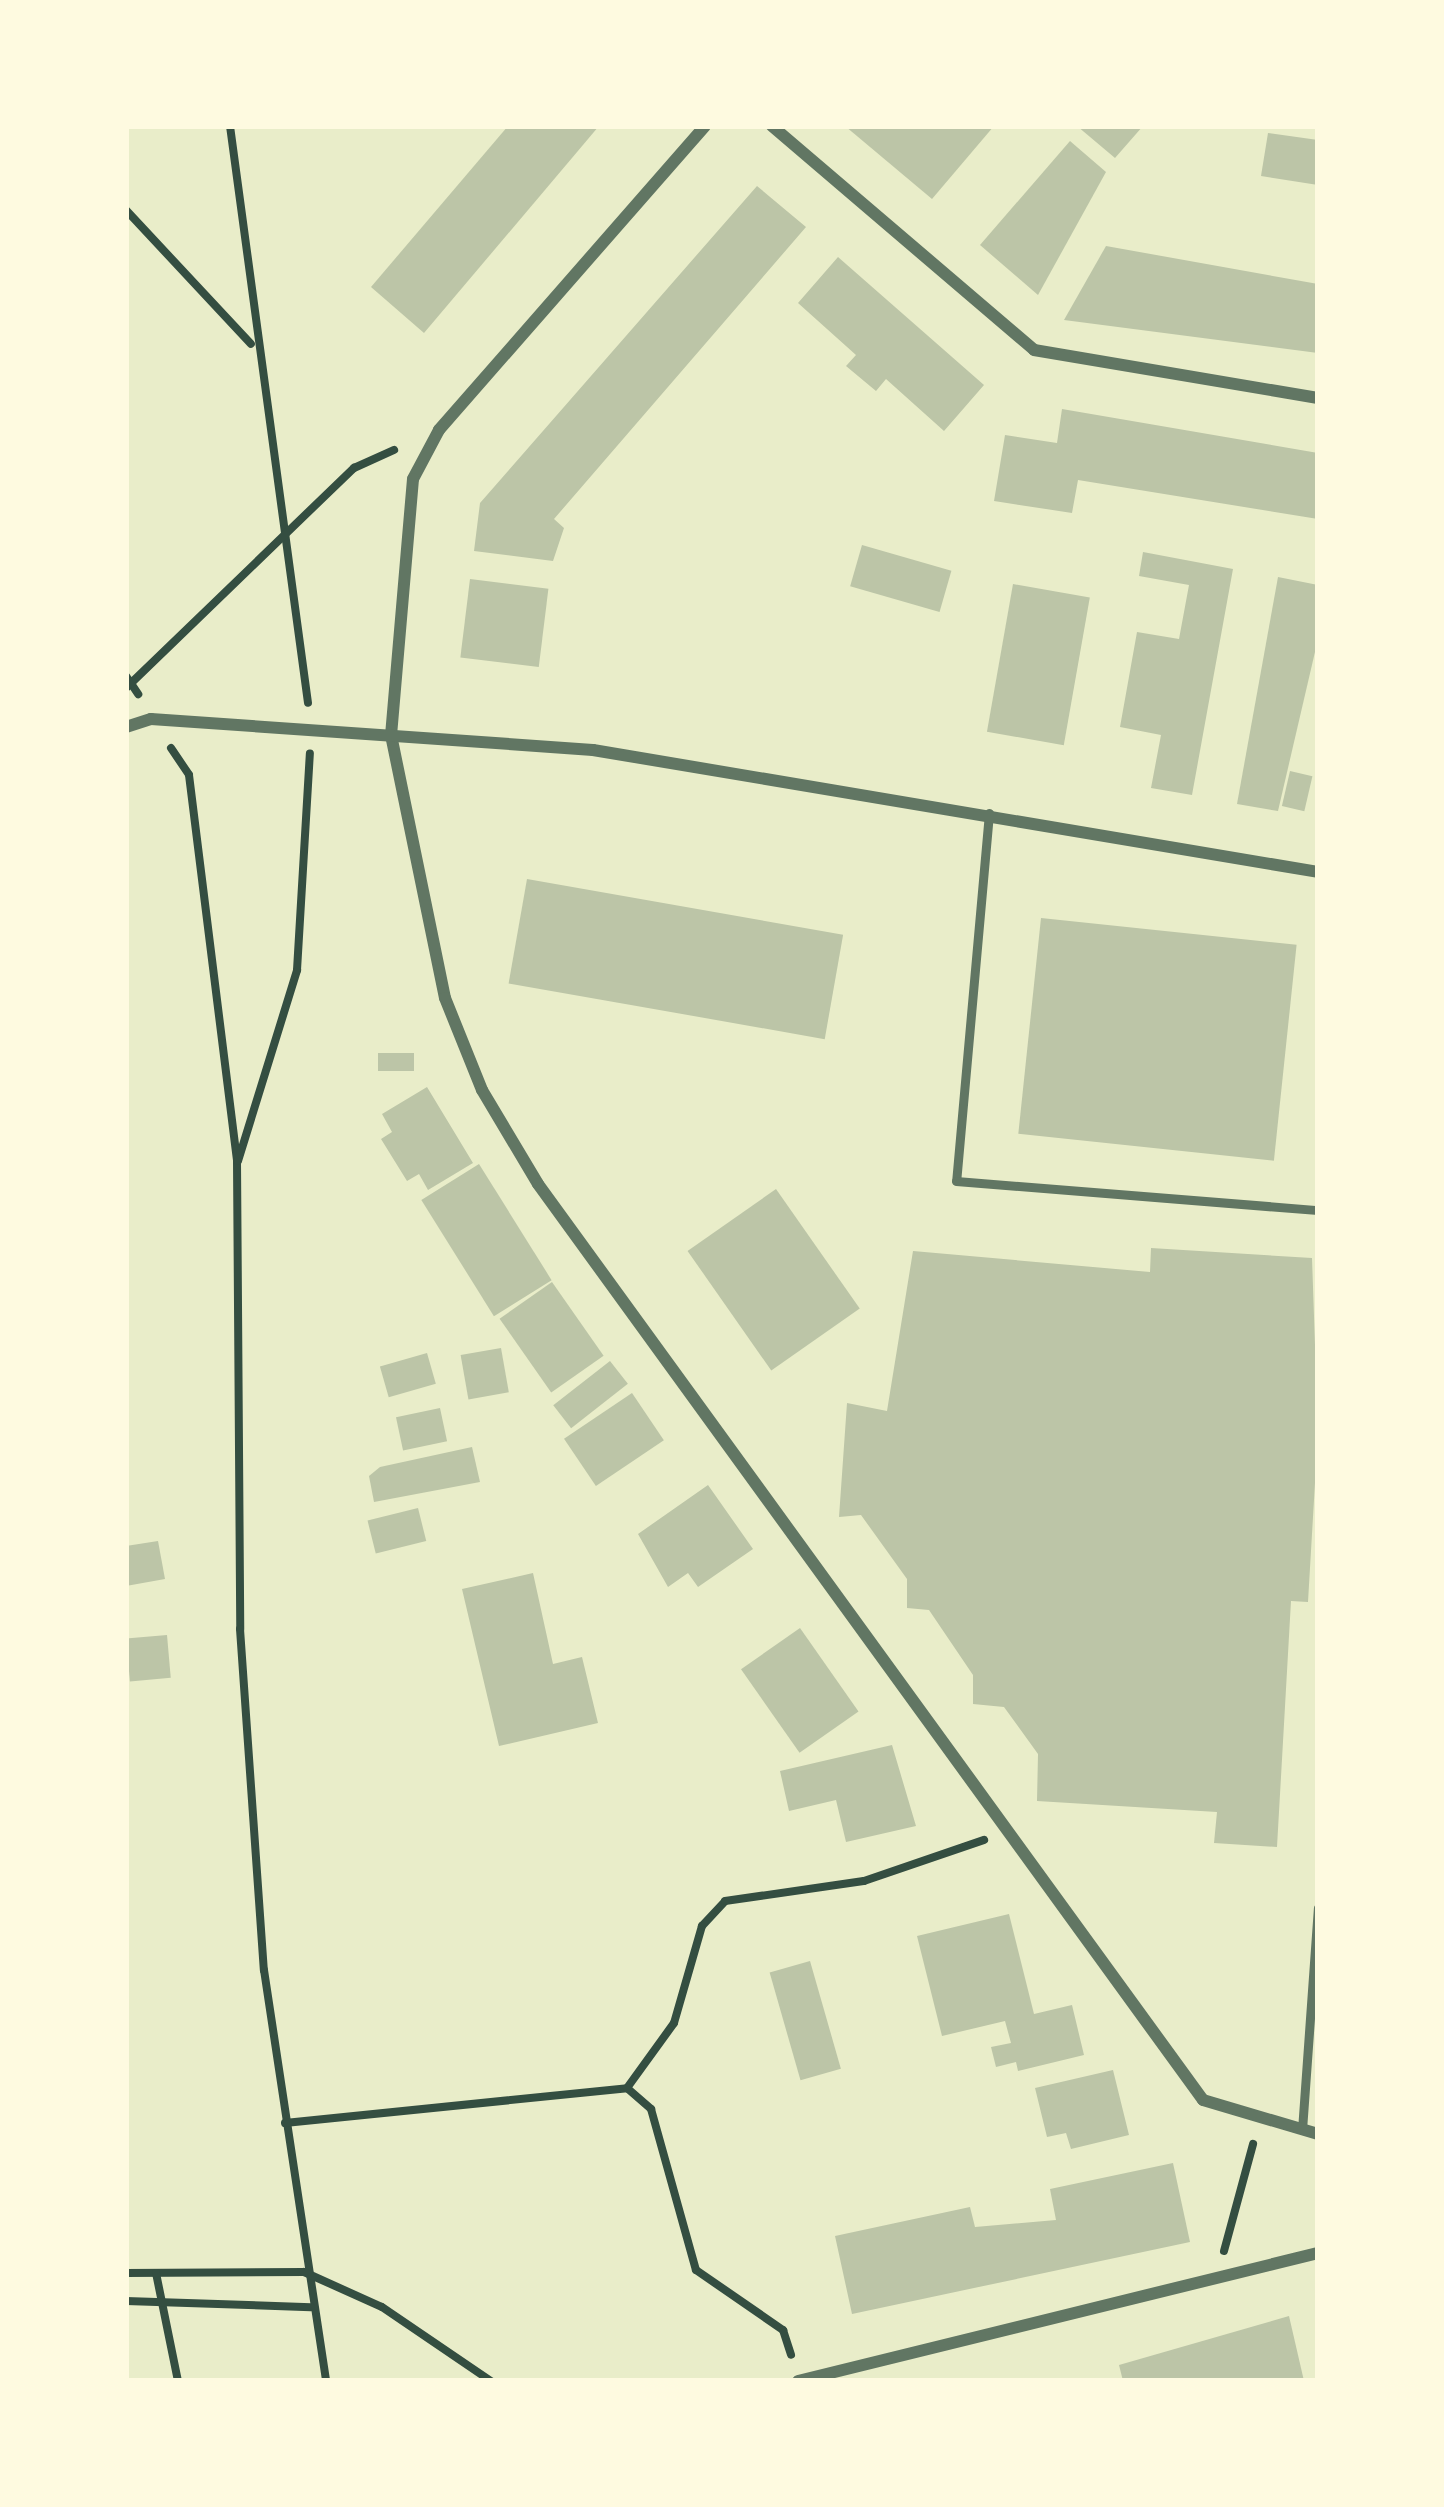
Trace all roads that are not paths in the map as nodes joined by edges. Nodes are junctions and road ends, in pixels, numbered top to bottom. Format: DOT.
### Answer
graph roads {
  1 [pos="705,126"];
  2 [pos="772,126"];
  3 [pos="1318,398"];
  4 [pos="126,727"];
  5 [pos="392,735"];
  6 [pos="989,814"];
  7 [pos="1318,872"];
  8 [pos="1318,1210"];
  9 [pos="1318,1908"];
  10 [pos="1302,2130"];
  11 [pos="1318,2134"];
  12 [pos="1318,2253"];
  13 [pos="798,2380"];
  1 -- 5 [label="street"];
  2 -- 3 [label="street"];
  4 -- 5 [label="street"];
  5 -- 6 [label="street"];
  5 -- 10 [label="street"];
  6 -- 7 [label="street"];
  6 -- 8 [label="lane"];
  9 -- 10 [label="lane"];
  10 -- 11 [label="street"];
  12 -- 13 [label="street"];
}
